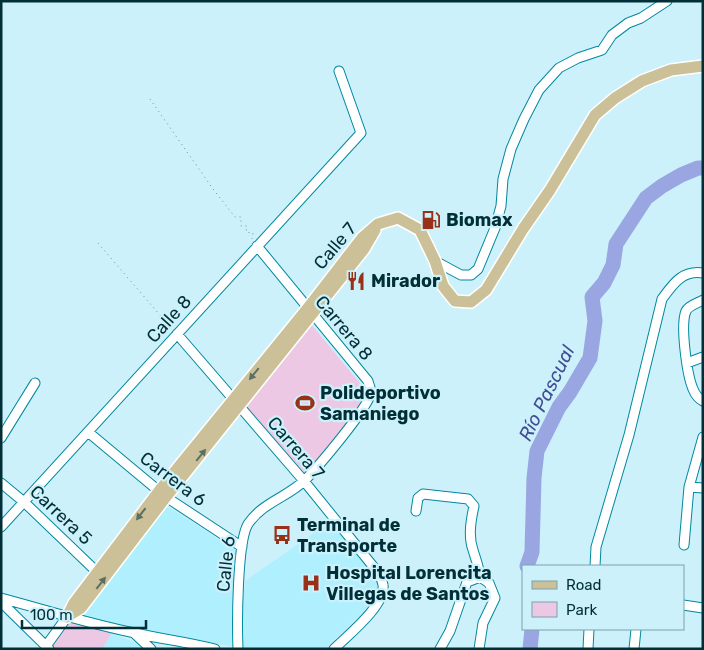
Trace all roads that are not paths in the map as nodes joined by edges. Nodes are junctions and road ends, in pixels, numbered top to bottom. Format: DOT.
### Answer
graph roads {
  1 [pos="667,1"];
  2 [pos="703,66"];
  3 [pos="339,71"];
  4 [pos="257,246"];
  5 [pos="435,261"];
  6 [pos="703,273"];
  7 [pos="703,300"];
  8 [pos="310,312"];
  9 [pos="177,334"];
  10 [pos="703,357"];
  11 [pos="687,363"];
  12 [pos="35,383"];
  13 [pos="703,401"];
  14 [pos="236,403"];
  15 [pos="88,432"];
  16 [pos="703,437"];
  17 [pos="1,438"];
  18 [pos="304,481"];
  19 [pos="1,483"];
  20 [pos="689,487"];
  21 [pos="703,488"];
  22 [pos="162,494"];
  23 [pos="24,502"];
  24 [pos="416,510"];
  25 [pos="1,527"];
  26 [pos="684,544"];
  27 [pos="242,547"];
  28 [pos="595,565"];
  29 [pos="97,572"];
  30 [pos="480,578"];
  31 [pos="1,598"];
  32 [pos="1,602"];
  33 [pos="684,605"];
  34 [pos="703,608"];
  35 [pos="67,617"];
  36 [pos="589,630"];
  37 [pos="636,630"];
  38 [pos="135,633"];
  39 [pos="47,648"];
  40 [pos="634,648"];
  41 [pos="152,649"];
  42 [pos="215,649"];
  43 [pos="238,649"];
  44 [pos="334,649"];
  45 [pos="440,649"];
  46 [pos="479,649"];
  47 [pos="588,649"];
  48 [pos="644,649"];
  1 -- 5 [label="street"];
  2 -- 5 [label="main road"];
  3 -- 4 [label="street, Calle 8"];
  4 -- 8 [label="street, Carrera 8"];
  4 -- 9 [label="street, Calle 8"];
  5 -- 8 [label="main road, Calle 7"];
  6 -- 28 [label="street"];
  7 -- 11 [label="street"];
  8 -- 14 [label="main road, Calle 7"];
  8 -- 18 [label="street, Carrera 8"];
  9 -- 14 [label="street, Carrera 7"];
  9 -- 15 [label="street, Calle 8"];
  10 -- 11 [label="street"];
  11 -- 13 [label="street"];
  12 -- 17 [label="street"];
  14 -- 18 [label="street, Carrera 7"];
  14 -- 22 [label="main road, Calle 7"];
  15 -- 22 [label="street, Carrera 6"];
  15 -- 23 [label="street, Calle 8"];
  16 -- 20 [label="street"];
  18 -- 27 [label="street, Calle 6"];
  18 -- 44 [label="street, Carrera 7"];
  19 -- 23 [label="street, Carrera 5"];
  20 -- 21 [label="street"];
  20 -- 26 [label="street"];
  22 -- 27 [label="street, Carrera 6"];
  22 -- 29 [label="main road, Calle 7, one-way"];
  35 -- 22 [label="main road, Calle 7, one-way"];
  23 -- 25 [label="street, Calle 8"];
  23 -- 29 [label="street, Carrera 5"];
  24 -- 30 [label="street"];
  27 -- 43 [label="street, Calle 6"];
  29 -- 35 [label="main road, Calle 7"];
  30 -- 45 [label="street"];
  30 -- 46 [label="street"];
  31 -- 35 [label="street"];
  32 -- 39 [label="street"];
  33 -- 34 [label="street"];
  35 -- 38 [label="street"];
  35 -- 39 [label="street, Calle 7"];
  36 -- 47 [label="street"];
  37 -- 40 [label="street"];
  38 -- 41 [label="street"];
  38 -- 42 [label="street"];
  40 -- 48 [label="street"];
}
